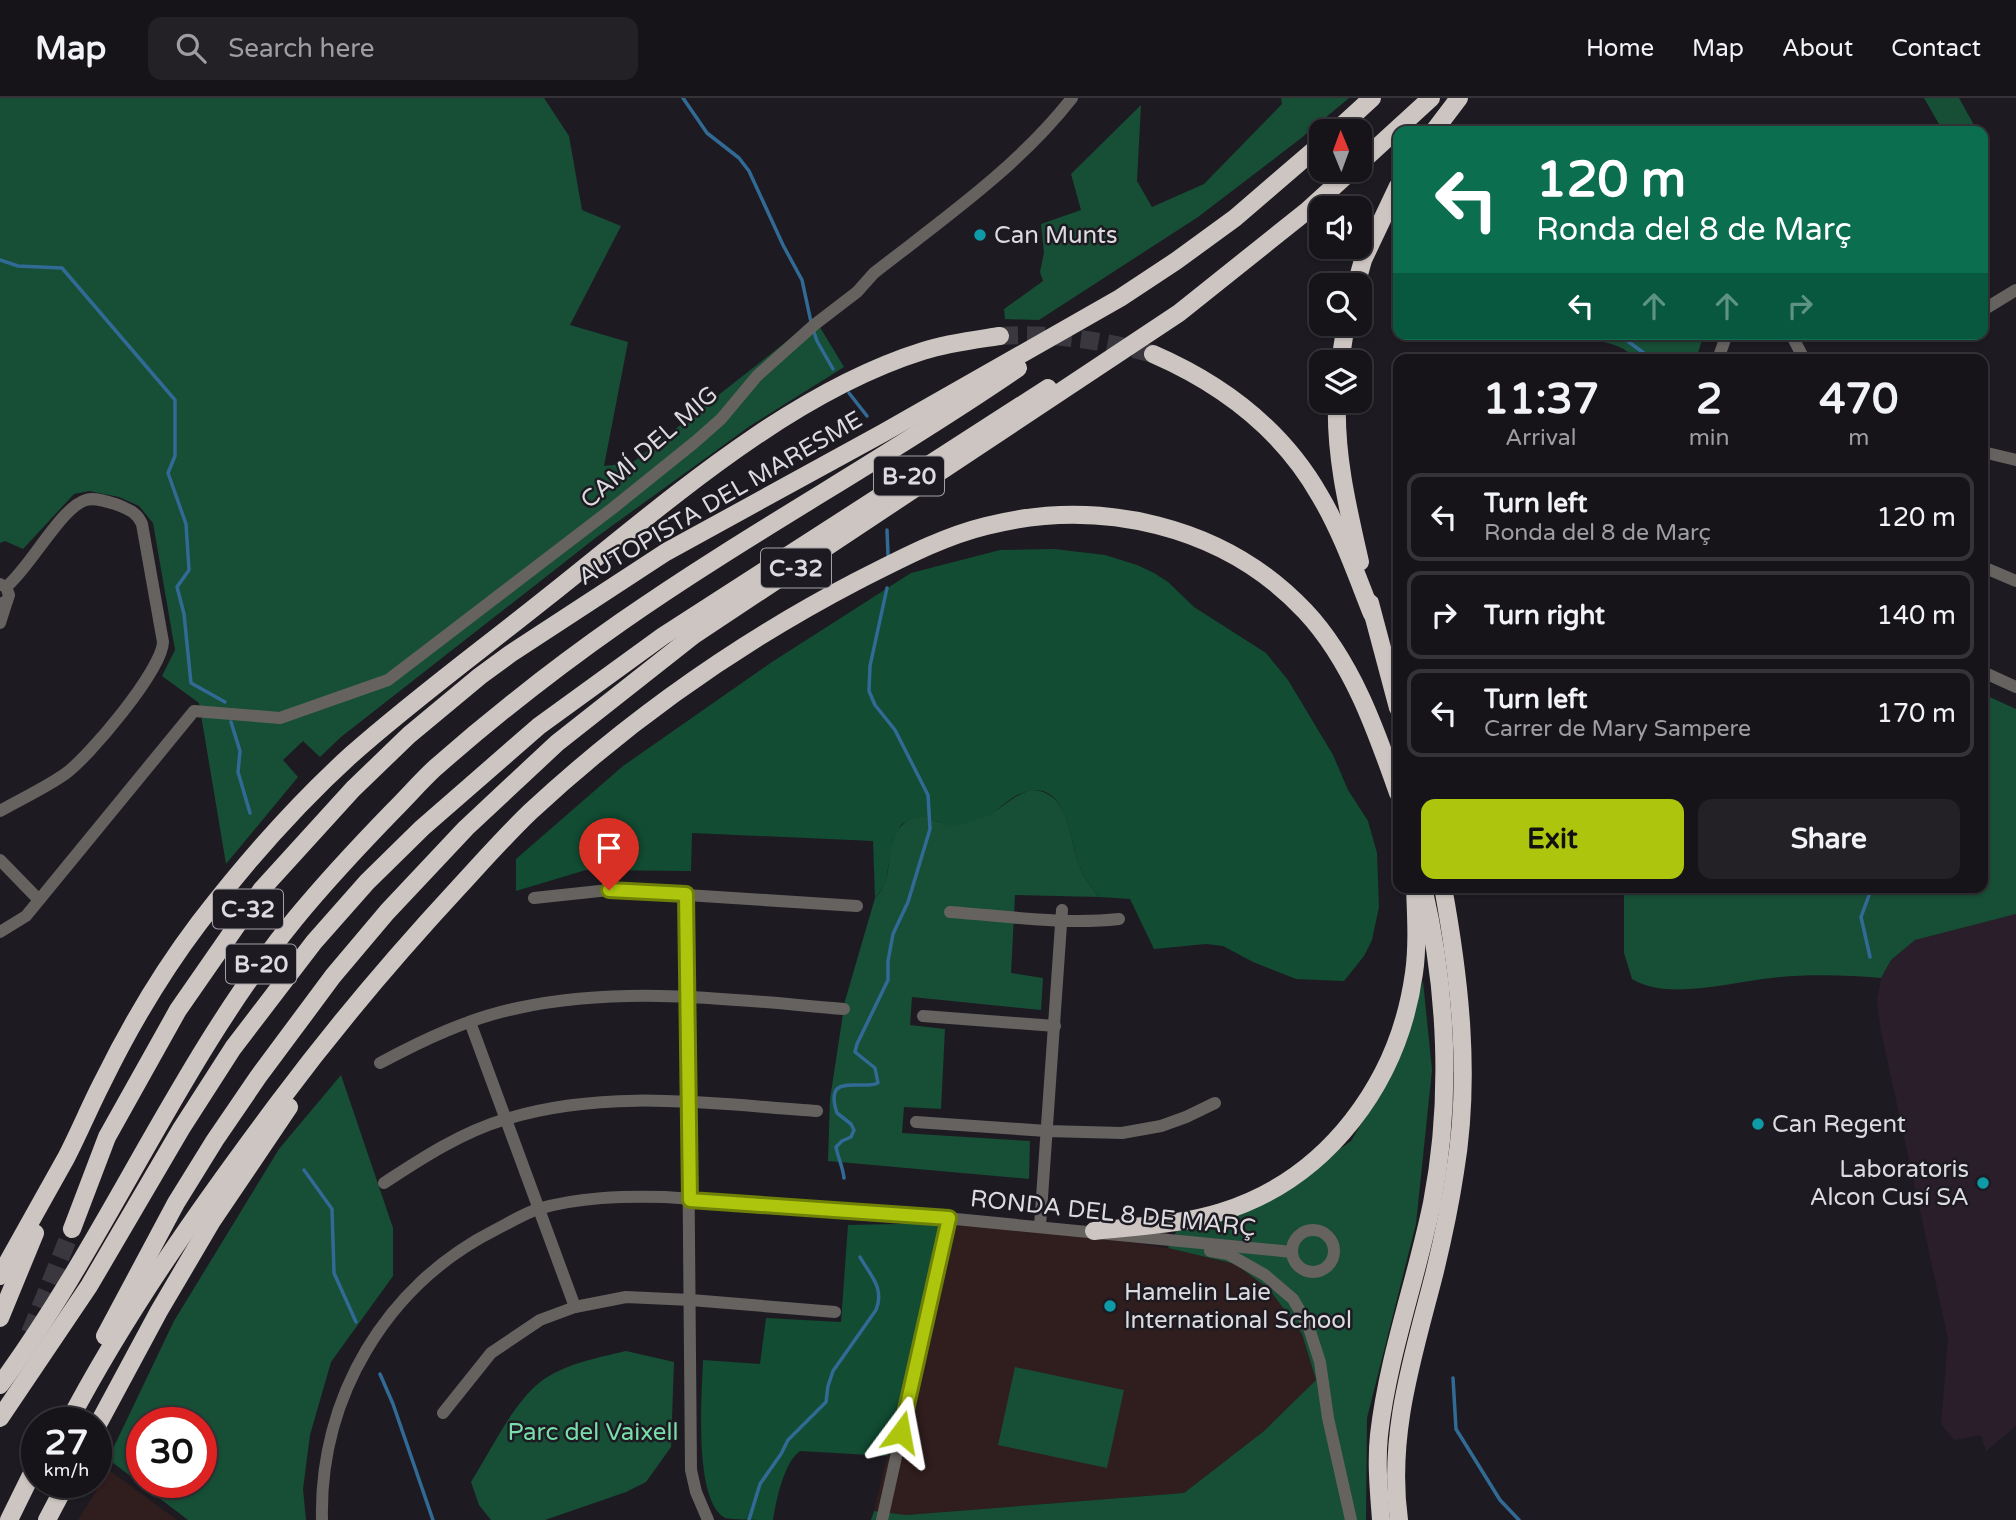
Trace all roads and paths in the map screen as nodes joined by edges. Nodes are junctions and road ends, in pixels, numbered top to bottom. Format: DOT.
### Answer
graph roads {
  1 [pos="1072,98"];
  2 [pos="1372,98"];
  3 [pos="1431,98"];
  4 [pos="1459,98"];
  5 [pos="1349,119"];
  6 [pos="1400,126"];
  7 [pos="1438,126"];
  8 [pos="1393,133"];
  9 [pos="1372,152"];
  10 [pos="1309,154"];
  11 [pos="1339,182"];
  12 [pos="1393,196"];
  13 [pos="1237,265"];
  14 [pos="1360,273"];
  15 [pos="2016,290"];
  16 [pos="1120,298"];
  17 [pos="1988,307"];
  18 [pos="1000,336"];
  19 [pos="1153,354"];
  20 [pos="1337,413"];
  21 [pos="1988,453"];
  22 [pos="2016,460"];
  23 [pos="1988,569"];
  24 [pos="2016,581"];
  25 [pos="3,594"];
  26 [pos="1372,614"];
  27 [pos="0,623"];
  28 [pos="510,654"];
  29 [pos="1988,674"];
  30 [pos="2016,687"];
  31 [pos="1393,690"];
  32 [pos="393,720"];
  33 [pos="1393,779"];
  34 [pos="0,811"];
  35 [pos="0,860"];
  36 [pos="1415,893"];
  37 [pos="1424,893"];
  38 [pos="1444,893"];
  39 [pos="686,894"];
  40 [pos="534,898"];
  41 [pos="38,900"];
  42 [pos="857,906"];
  43 [pos="950,912"];
  44 [pos="1062,915"];
  45 [pos="1119,919"];
  46 [pos="0,932"];
  47 [pos="374,982"];
  48 [pos="688,996"];
  49 [pos="844,1009"];
  50 [pos="923,1016"];
  51 [pos="470,1022"];
  52 [pos="1055,1026"];
  53 [pos="380,1063"];
  54 [pos="690,1102"];
  55 [pos="1214,1103"];
  56 [pos="817,1111"];
  57 [pos="505,1119"];
  58 [pos="916,1122"];
  59 [pos="1047,1131"];
  60 [pos="67,1156"];
  61 [pos="384,1183"];
  62 [pos="690,1200"];
  63 [pos="537,1209"];
  64 [pos="949,1218"];
  65 [pos="1040,1226"];
  66 [pos="72,1229"];
  67 [pos="1094,1231"];
  68 [pos="1162,1240"];
  69 [pos="1292,1252"];
  70 [pos="0,1276"];
  71 [pos="691,1300"];
  72 [pos="575,1307"];
  73 [pos="835,1312"];
  74 [pos="0,1318"];
  75 [pos="0,1385"];
  76 [pos="68,1407"];
  77 [pos="76,1407"];
  78 [pos="107,1407"];
  79 [pos="443,1413"];
  80 [pos="0,1418"];
  81 [pos="20,1495"];
  82 [pos="59,1498"];
  83 [pos="9,1520"];
  84 [pos="47,1520"];
  85 [pos="322,1520"];
  86 [pos="708,1520"];
  87 [pos="882,1520"];
  88 [pos="1351,1520"];
  89 [pos="1381,1520"];
  90 [pos="1399,1520"];
  1 -- 41 [label="street, CAMÍ DEL MIG"];
  2 -- 5 [label="highway"];
  3 -- 6 [label="highway"];
  4 -- 7 [label="highway"];
  8 -- 9 [label="highway"];
  10 -- 16 [label="highway, AUTOPISTA DEL MARESME / C-32"];
  11 -- 13 [label="highway, C-32"];
  12 -- 14 [label="highway"];
  13 -- 76 [label="highway, C-32"];
  13 -- 80 [label="highway, B-20"];
  15 -- 17 [label="street"];
  16 -- 28 [label="highway, AUTOPISTA DEL MARESME / C-32"];
  16 -- 75 [label="highway, B-20"];
  18 -- 32 [label="highway"];
  19 -- 26 [label="highway"];
  20 -- 26 [label="highway"];
  21 -- 22 [label="street"];
  23 -- 24 [label="street"];
  25 -- 27 [label="street"];
  25 -- 34 [label="street"];
  26 -- 31 [label="highway"];
  28 -- 32 [label="highway"];
  28 -- 66 [label="highway, AUTOPISTA DEL MARESME / C-32"];
  29 -- 30 [label="street"];
  32 -- 60 [label="highway"];
  33 -- 47 [label="highway"];
  35 -- 41 [label="street"];
  36 -- 67 [label="highway"];
  37 -- 89 [label="highway"];
  38 -- 90 [label="highway"];
  39 -- 40 [label="street"];
  39 -- 42 [label="street"];
  39 -- 48 [label="street"];
  41 -- 46 [label="street"];
  43 -- 44 [label="street"];
  44 -- 45 [label="street"];
  44 -- 52 [label="street"];
  47 -- 77 [label="highway"];
  47 -- 78 [label="highway"];
  48 -- 49 [label="street"];
  48 -- 51 [label="street"];
  48 -- 54 [label="street"];
  50 -- 52 [label="street"];
  51 -- 53 [label="street"];
  51 -- 57 [label="street"];
  52 -- 59 [label="street"];
  54 -- 56 [label="street"];
  54 -- 57 [label="street"];
  54 -- 62 [label="street"];
  55 -- 59 [label="street"];
  57 -- 61 [label="street"];
  57 -- 63 [label="street"];
  58 -- 59 [label="street"];
  59 -- 65 [label="street"];
  60 -- 70 [label="highway"];
  60 -- 74 [label="highway"];
  62 -- 63 [label="street, RONDA DEL 8 DE MARÇ"];
  62 -- 64 [label="street, RONDA DEL 8 DE MARÇ"];
  62 -- 71 [label="street"];
  63 -- 72 [label="street"];
  63 -- 85 [label="street, RONDA DEL 8 DE MARÇ"];
  64 -- 65 [label="street, RONDA DEL 8 DE MARÇ"];
  64 -- 87 [label="street"];
  65 -- 67 [label="street, RONDA DEL 8 DE MARÇ"];
  67 -- 68 [label="street, RONDA DEL 8 DE MARÇ"];
  68 -- 69 [label="street, RONDA DEL 8 DE MARÇ"];
  68 -- 88 [label="street"];
  71 -- 72 [label="street"];
  71 -- 73 [label="street"];
  71 -- 86 [label="street"];
  72 -- 79 [label="street"];
  81 -- 83 [label="highway"];
  82 -- 84 [label="highway"];
}
